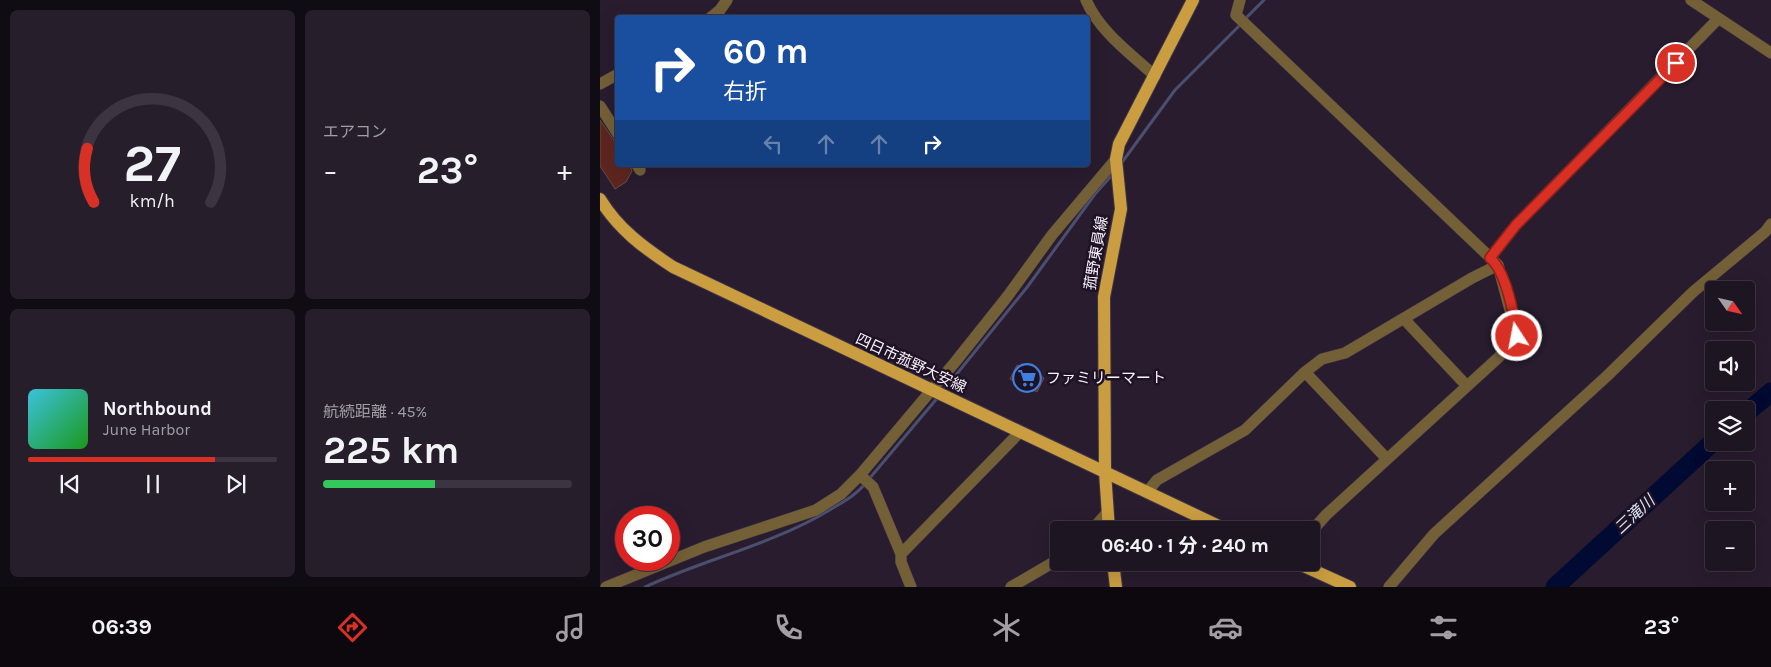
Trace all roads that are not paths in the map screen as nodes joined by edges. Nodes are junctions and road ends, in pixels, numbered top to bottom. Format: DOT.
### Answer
graph roads {
  1 [pos="727,0"];
  2 [pos="1086,0"];
  3 [pos="1193,0"];
  4 [pos="1240,0"];
  5 [pos="1691,0"];
  6 [pos="714,15"];
  7 [pos="1718,19"];
  8 [pos="1771,53"];
  9 [pos="615,76"];
  10 [pos="1155,76"];
  11 [pos="600,84"];
  12 [pos="600,106"];
  13 [pos="615,129"];
  14 [pos="1116,162"];
  15 [pos="600,199"];
  16 [pos="1771,224"];
  17 [pos="1494,262"];
  18 [pos="1404,319"];
  19 [pos="1305,372"];
  20 [pos="1466,385"];
  21 [pos="937,394"];
  22 [pos="1020,432"];
  23 [pos="1387,458"];
  24 [pos="1105,472"];
  25 [pos="861,476"];
  26 [pos="1147,492"];
  27 [pos="1108,513"];
  28 [pos="1100,521"];
  29 [pos="1109,521"];
  30 [pos="1208,521"];
  31 [pos="1320,522"];
  32 [pos="901,554"];
  33 [pos="1050,563"];
  34 [pos="1114,571"];
  35 [pos="1315,571"];
  36 [pos="606,587"];
  37 [pos="911,587"];
  38 [pos="1011,587"];
  39 [pos="1116,587"];
  40 [pos="1350,587"];
  41 [pos="1389,587"];
  1 -- 6 [label="street"];
  2 -- 10 [label="street"];
  3 -- 10 [label="main road, 菰野東員線"];
  4 -- 17 [label="street"];
  5 -- 7 [label="street"];
  7 -- 8 [label="street"];
  7 -- 17 [label="street"];
  9 -- 11 [label="street"];
  10 -- 14 [label="main road, 菰野東員線"];
  12 -- 13 [label="street"];
  14 -- 21 [label="street"];
  14 -- 24 [label="main road, 菰野東員線"];
  15 -- 21 [label="main road, 四日市菰野大安線"];
  16 -- 41 [label="street"];
  17 -- 18 [label="street"];
  17 -- 20 [label="street"];
  18 -- 19 [label="street"];
  18 -- 20 [label="street"];
  19 -- 23 [label="street"];
  19 -- 26 [label="street"];
  20 -- 23 [label="street"];
  21 -- 22 [label="main road, 四日市菰野大安線"];
  21 -- 25 [label="street"];
  22 -- 24 [label="main road, 四日市菰野大安線"];
  22 -- 32 [label="street"];
  23 -- 31 [label="street"];
  24 -- 26 [label="main road, 四日市菰野大安線"];
  24 -- 27 [label="main road, 菰野東員線"];
  25 -- 32 [label="street"];
  25 -- 36 [label="street"];
  26 -- 30 [label="main road, 四日市菰野大安線"];
  27 -- 28 [label="street"];
  27 -- 29 [label="main road, 菰野東員線"];
  32 -- 37 [label="street"];
  33 -- 38 [label="street"];
  34 -- 39 [label="main road"];
  35 -- 40 [label="main road"];
}
